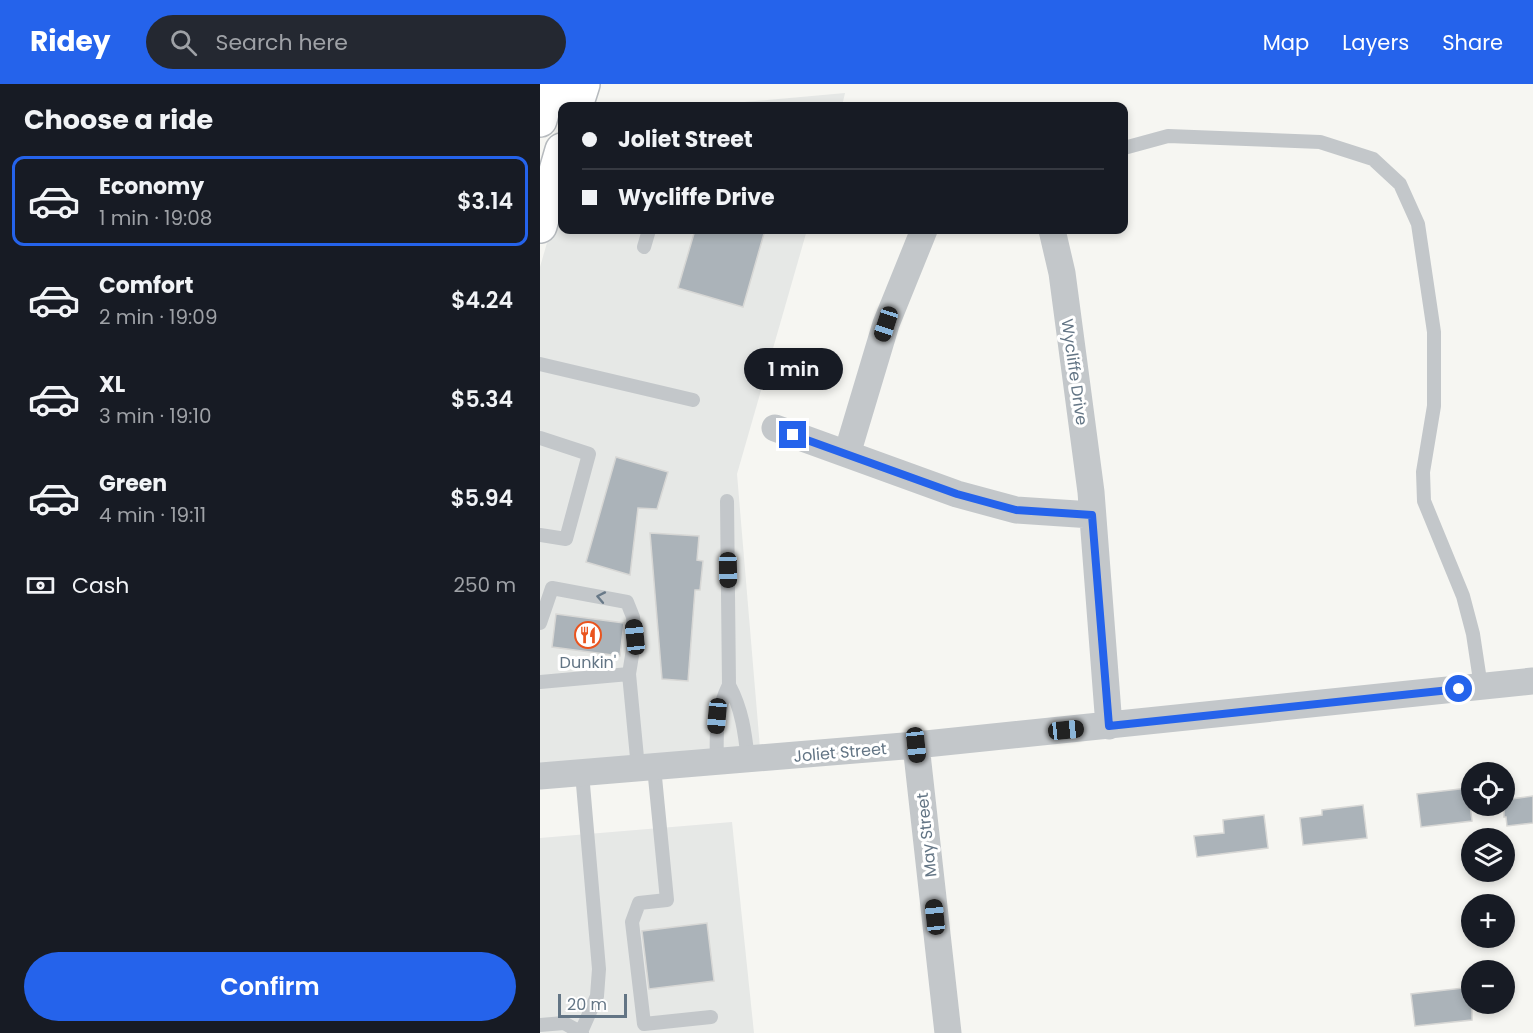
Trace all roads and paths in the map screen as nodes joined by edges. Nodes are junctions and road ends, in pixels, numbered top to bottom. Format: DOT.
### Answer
graph roads {
  1 [pos="550,84"];
  2 [pos="583,84"];
  3 [pos="577,102"];
  4 [pos="540,120"];
  5 [pos="1128,147"];
  6 [pos="558,169"];
  7 [pos="540,226"];
  8 [pos="648,234"];
  9 [pos="922,234"];
  10 [pos="1053,234"];
  11 [pos="644,247"];
  12 [pos="540,364"];
  13 [pos="693,400"];
  14 [pos="775,428"];
  15 [pos="540,438"];
  16 [pos="847,454"];
  17 [pos="727,501"];
  18 [pos="1092,515"];
  19 [pos="540,535"];
  20 [pos="540,623"];
  21 [pos="629,674"];
  22 [pos="1533,681"];
  23 [pos="540,682"];
  24 [pos="729,685"];
  25 [pos="1481,687"];
  26 [pos="1109,726"];
  27 [pos="916,745"];
  28 [pos="748,760"];
  29 [pos="717,762"];
  30 [pos="646,768"];
  31 [pos="582,772"];
  32 [pos="540,776"];
  33 [pos="711,1017"];
  34 [pos="540,1025"];
  35 [pos="581,1032"];
  36 [pos="948,1033"];
  1 -- 4 [label="main road"];
  2 -- 3 [label="main road"];
  5 -- 25 [label="lane"];
  6 -- 7 [label="main road"];
  8 -- 11 [label="lane"];
  9 -- 16 [label="street"];
  10 -- 18 [label="street, Wycliffe Drive"];
  12 -- 13 [label="lane"];
  14 -- 16 [label="street"];
  15 -- 19 [label="lane"];
  16 -- 18 [label="street"];
  17 -- 24 [label="lane"];
  18 -- 26 [label="street, Wycliffe Drive"];
  21 -- 20 [label="lane, one-way"];
  21 -- 23 [label="lane"];
  21 -- 30 [label="lane"];
  22 -- 25 [label="street, Joliet Street"];
  24 -- 28 [label="lane"];
  24 -- 29 [label="lane"];
  25 -- 26 [label="street, Joliet Street"];
  26 -- 27 [label="street, Joliet Street"];
  27 -- 28 [label="street, Joliet Street"];
  27 -- 36 [label="street, May Street"];
  28 -- 29 [label="street, Joliet Street"];
  29 -- 30 [label="street, Joliet Street"];
  30 -- 31 [label="street, Joliet Street"];
  30 -- 33 [label="lane"];
  31 -- 32 [label="street, Joliet Street"];
  31 -- 35 [label="lane"];
  34 -- 35 [label="lane"];
}
